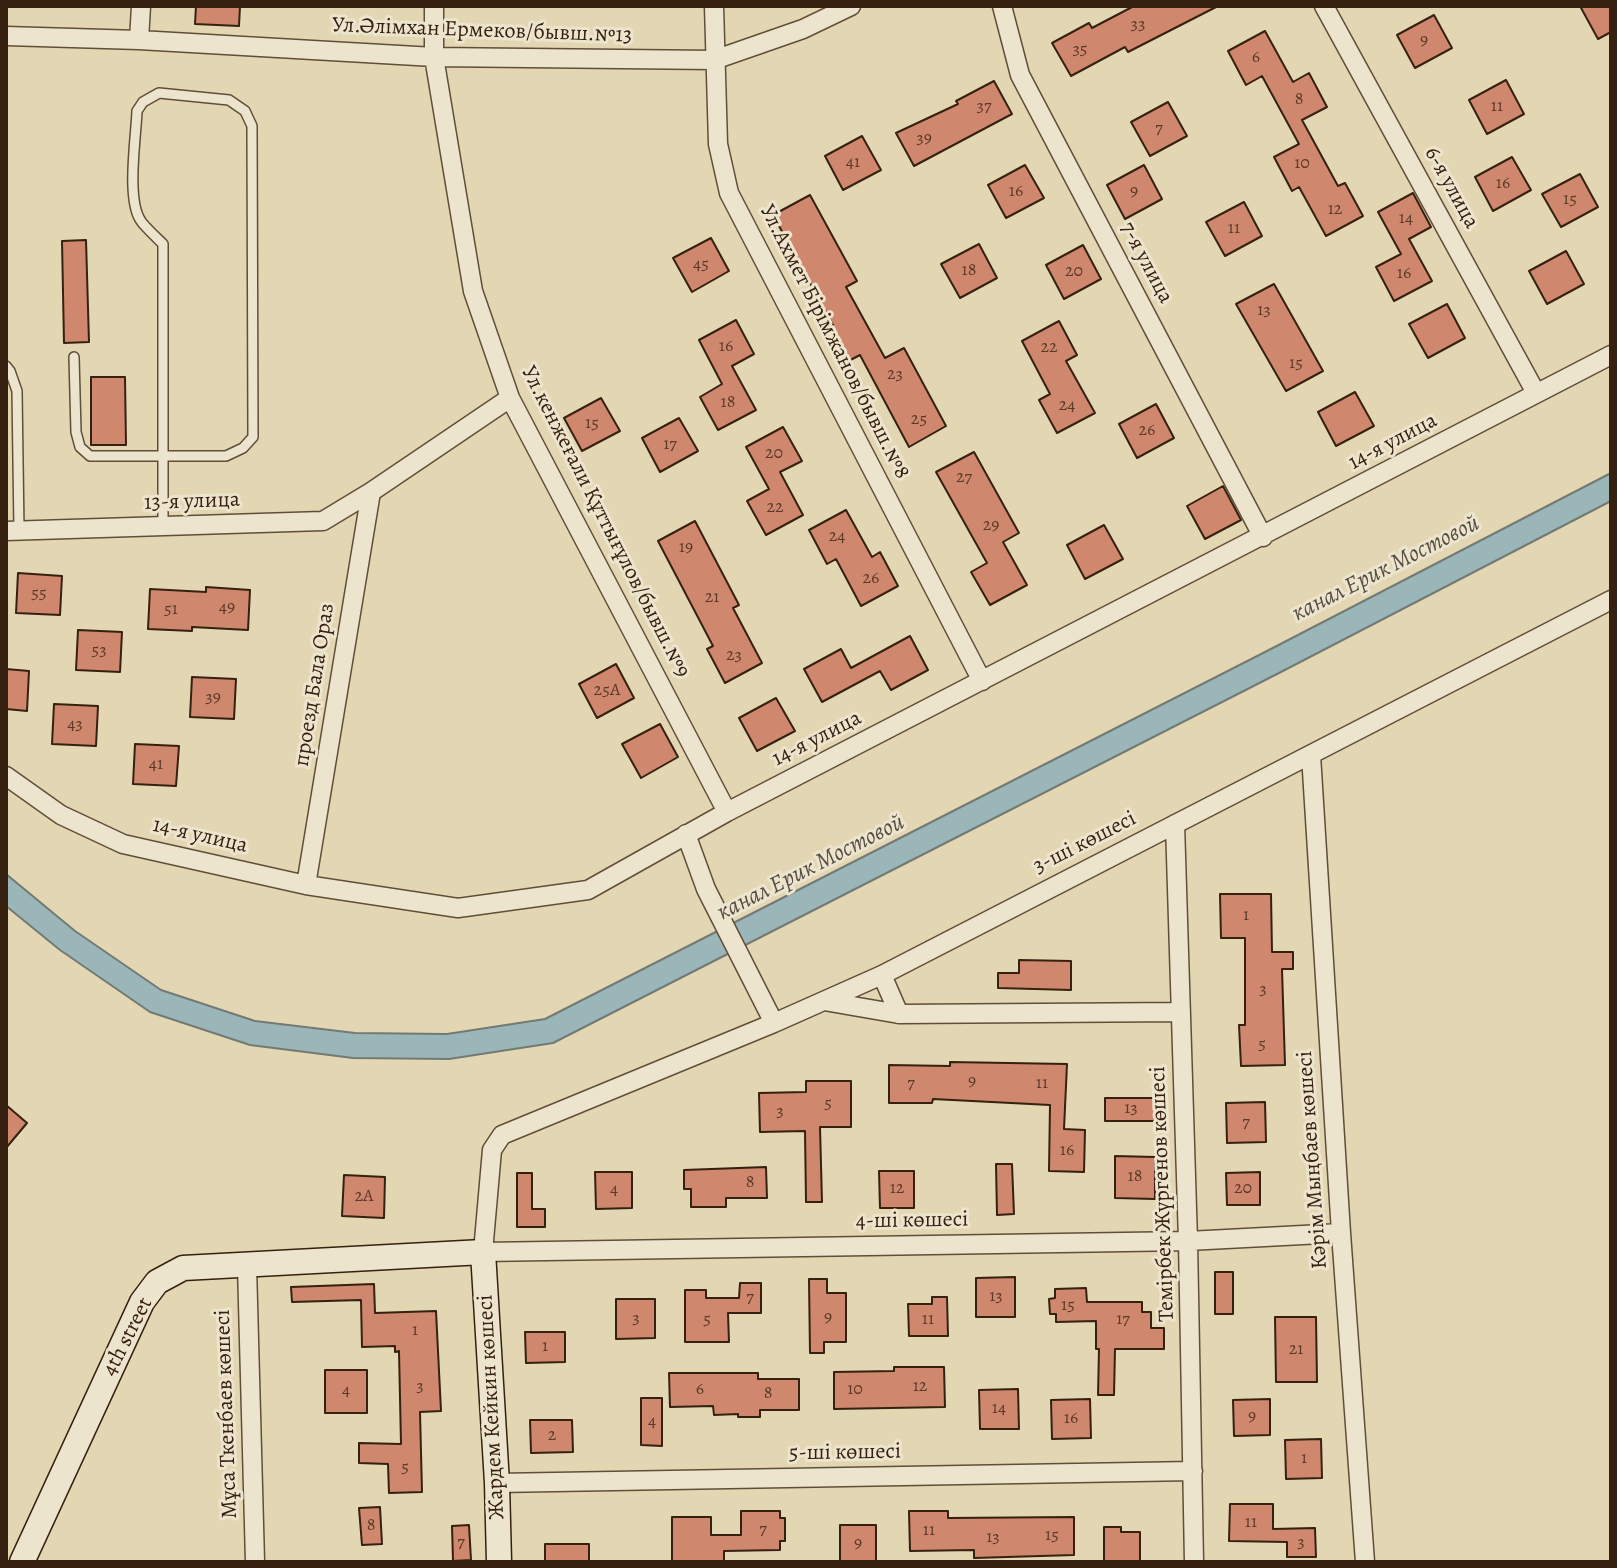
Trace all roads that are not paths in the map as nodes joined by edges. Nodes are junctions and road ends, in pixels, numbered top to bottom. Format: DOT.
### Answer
graph roads {
  1 [pos="141,6"];
  2 [pos="434,6"];
  3 [pos="714,6"];
  4 [pos="851,6"];
  5 [pos="1324,6"];
  6 [pos="1004,7"];
  7 [pos="6,36"];
  8 [pos="139,40"];
  9 [pos="434,57"];
  10 [pos="714,60"];
  11 [pos="1611,355"];
  12 [pos="74,357"];
  13 [pos="6,366"];
  14 [pos="1536,393"];
  15 [pos="510,398"];
  16 [pos="162,454"];
  17 [pos="371,492"];
  18 [pos="163,527"];
  19 [pos="12,531"];
  20 [pos="1263,537"];
  21 [pos="1611,600"];
  22 [pos="982,681"];
  23 [pos="1311,755"];
  24 [pos="6,776"];
  25 [pos="727,812"];
  26 [pos="1175,824"];
  27 [pos="686,834"];
  28 [pos="306,885"];
  29 [pos="882,975"];
  30 [pos="824,1001"];
  31 [pos="1181,1012"];
  32 [pos="899,1014"];
  33 [pos="774,1023"];
  34 [pos="1341,1233"];
  35 [pos="1188,1241"];
  36 [pos="483,1252"];
  37 [pos="247,1266"];
  38 [pos="1193,1471"];
  39 [pos="497,1483"];
  40 [pos="22,1562"];
  41 [pos="255,1562"];
  42 [pos="499,1562"];
  43 [pos="1194,1562"];
  44 [pos="1365,1562"];
  1 -- 8 [label="street"];
  2 -- 9 [label="street, Ул.кенжеғали Құттығұлов/бывш.№9"];
  3 -- 10 [label="street, Ул.Ахмет Бірімжанов/бывш.№8"];
  4 -- 10 [label="street, Ул.Әлімхан Ермеков/бывш.№13"];
  5 -- 14 [label="street, 6-я улица"];
  6 -- 20 [label="street, 7-я улица"];
  7 -- 8 [label="street, Ул.Әлімхан Ермеков/бывш.№13"];
  8 -- 9 [label="street, Ул.Әлімхан Ермеков/бывш.№13"];
  9 -- 10 [label="street, Ул.Әлімхан Ермеков/бывш.№13"];
  9 -- 15 [label="street, Ул.кенжеғали Құттығұлов/бывш.№9"];
  10 -- 22 [label="street, Ул.Ахмет Бірімжанов/бывш.№8"];
  11 -- 14 [label="street, 14-я улица"];
  12 -- 16 [label="lane"];
  13 -- 19 [label="lane"];
  14 -- 20 [label="street, 14-я улица"];
  15 -- 17 [label="street, 13-я улица"];
  15 -- 25 [label="street, Ул.кенжеғали Құттығұлов/бывш.№9"];
  16 -- 16 [label="lane"];
  16 -- 18 [label="lane"];
  17 -- 18 [label="street, 13-я улица"];
  17 -- 28 [label="street, проезд Бала Ораз"];
  18 -- 19 [label="street, 13-я улица"];
  20 -- 22 [label="street, 14-я улица"];
  21 -- 23 [label="street, 3-ші көшесі"];
  22 -- 25 [label="street, 14-я улица"];
  23 -- 26 [label="street, 3-ші көшесі"];
  23 -- 34 [label="street, Кәрім Мыңбаев көшесі"];
  24 -- 28 [label="street, 14-я улица"];
  25 -- 27 [label="street, 14-я улица"];
  26 -- 29 [label="street, 3-ші көшесі"];
  26 -- 31 [label="street, Темірбек Жүргенов көшесі"];
  27 -- 28 [label="street, 14-я улица"];
  27 -- 33 [label="street"];
  29 -- 30 [label="street, 3-ші көшесі"];
  29 -- 32 [label="street"];
  30 -- 32 [label="street"];
  30 -- 33 [label="street, 3-ші көшесі"];
  31 -- 32 [label="street"];
  31 -- 35 [label="street, Темірбек Жүргенов көшесі"];
  33 -- 36 [label="street, 3-ші көшесі"];
  34 -- 35 [label="street, 4-ші көшесі"];
  34 -- 44 [label="street, Кәрім Мыңбаев көшесі"];
  35 -- 36 [label="street, 4-ші көшесі"];
  35 -- 38 [label="street, Темірбек Жүргенов көшесі"];
  36 -- 37 [label="street, 4th street"];
  36 -- 39 [label="street, Жардем Кейкин көшесі"];
  37 -- 40 [label="street, 4th street"];
  37 -- 41 [label="street, Мұса Ткенбаев көшесі"];
  38 -- 39 [label="street, 5-ші көшесі"];
  38 -- 43 [label="street, Темірбек Жүргенов көшесі"];
  39 -- 42 [label="street, Жардем Кейкин көшесі"];
}
